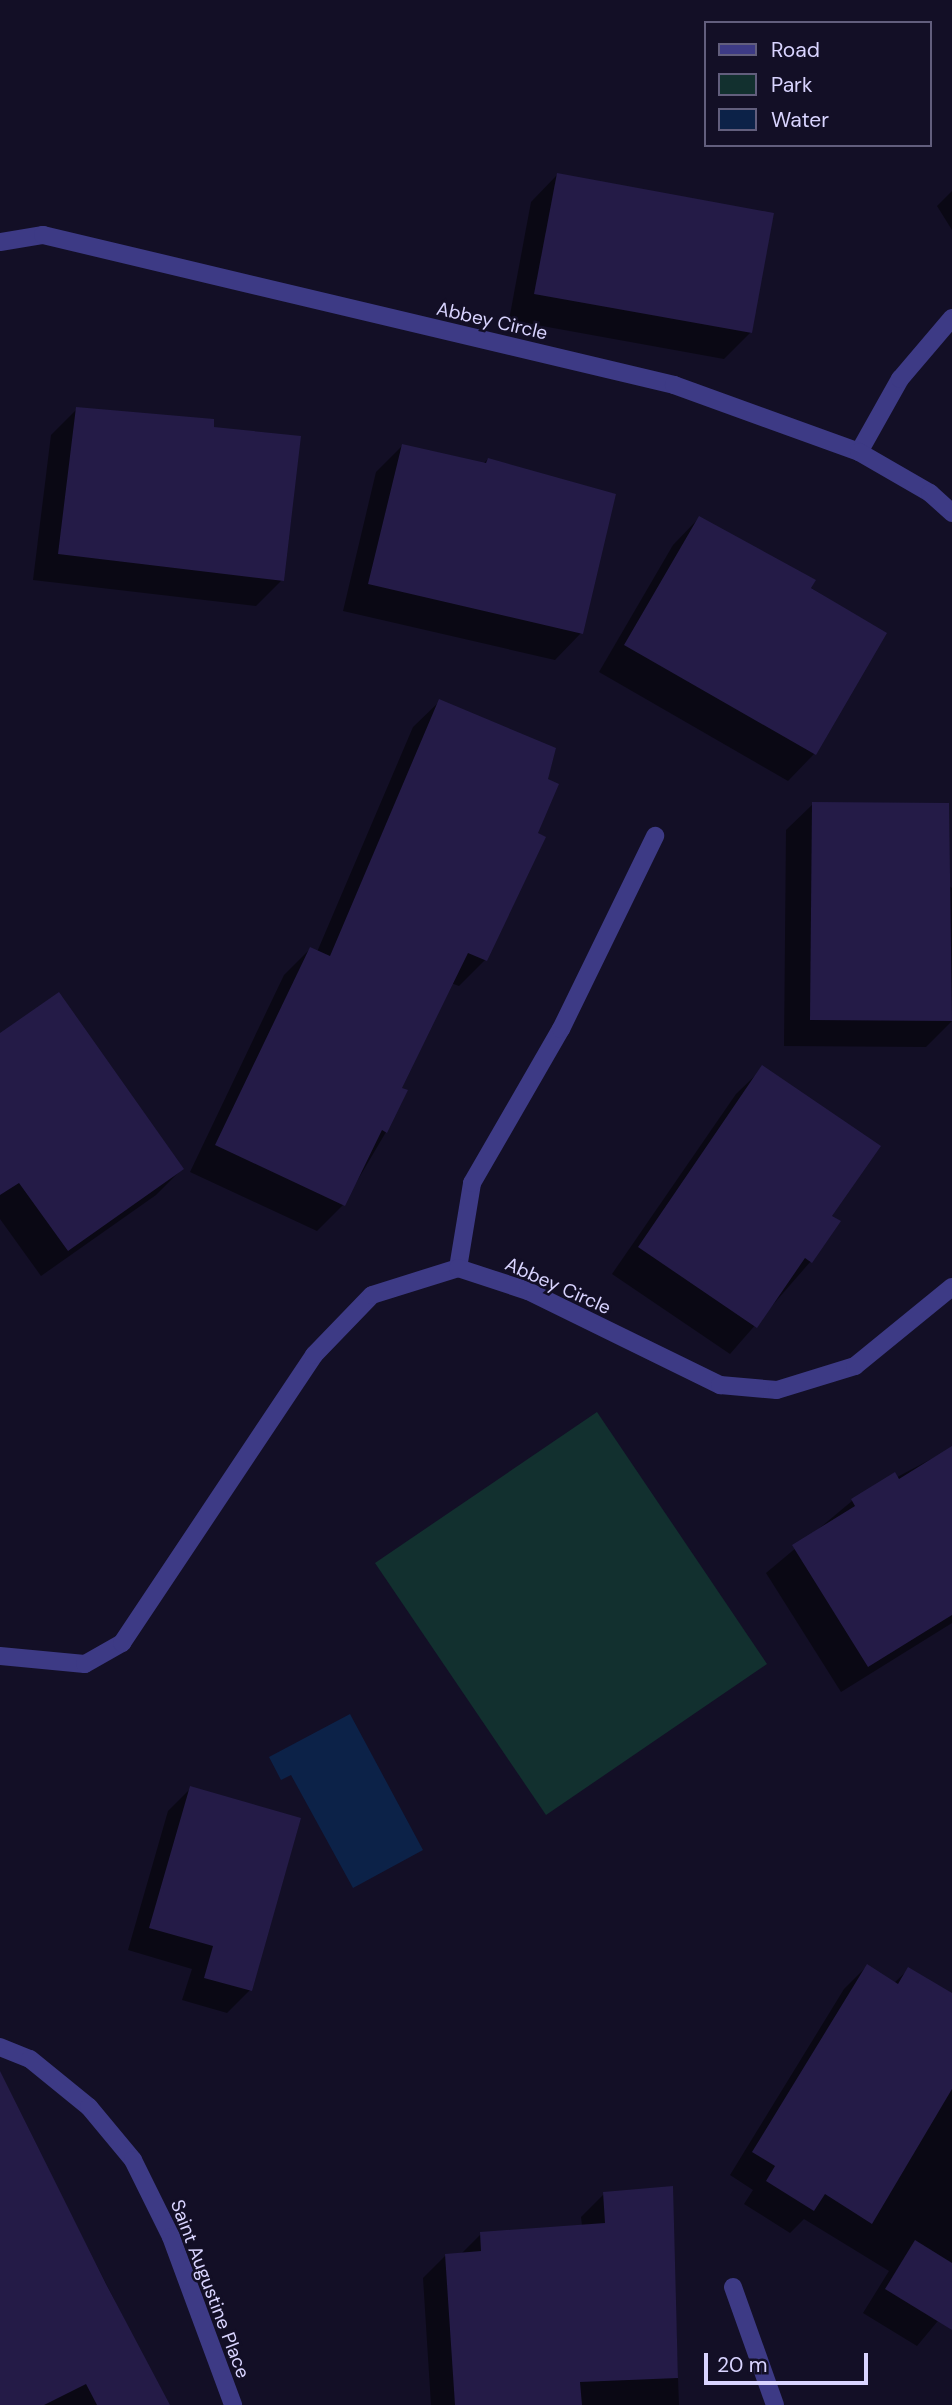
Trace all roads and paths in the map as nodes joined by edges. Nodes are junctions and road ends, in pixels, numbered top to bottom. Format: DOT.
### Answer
graph roads {
  1 [pos="0,242"];
  2 [pos="952,318"];
  3 [pos="859,452"];
  4 [pos="952,513"];
  5 [pos="655,836"];
  6 [pos="458,1268"];
  7 [pos="952,1287"];
  8 [pos="0,1656"];
  9 [pos="0,2048"];
  10 [pos="733,2287"];
  11 [pos="233,2405"];
  12 [pos="775,2405"];
  1 -- 3 [label="street, Abbey Circle"];
  2 -- 3 [label="street"];
  3 -- 4 [label="street, Abbey Circle"];
  5 -- 6 [label="street"];
  6 -- 7 [label="street, Abbey Circle"];
  6 -- 8 [label="street"];
  9 -- 11 [label="street, Saint Augustine Place"];
  10 -- 12 [label="street"];
}
